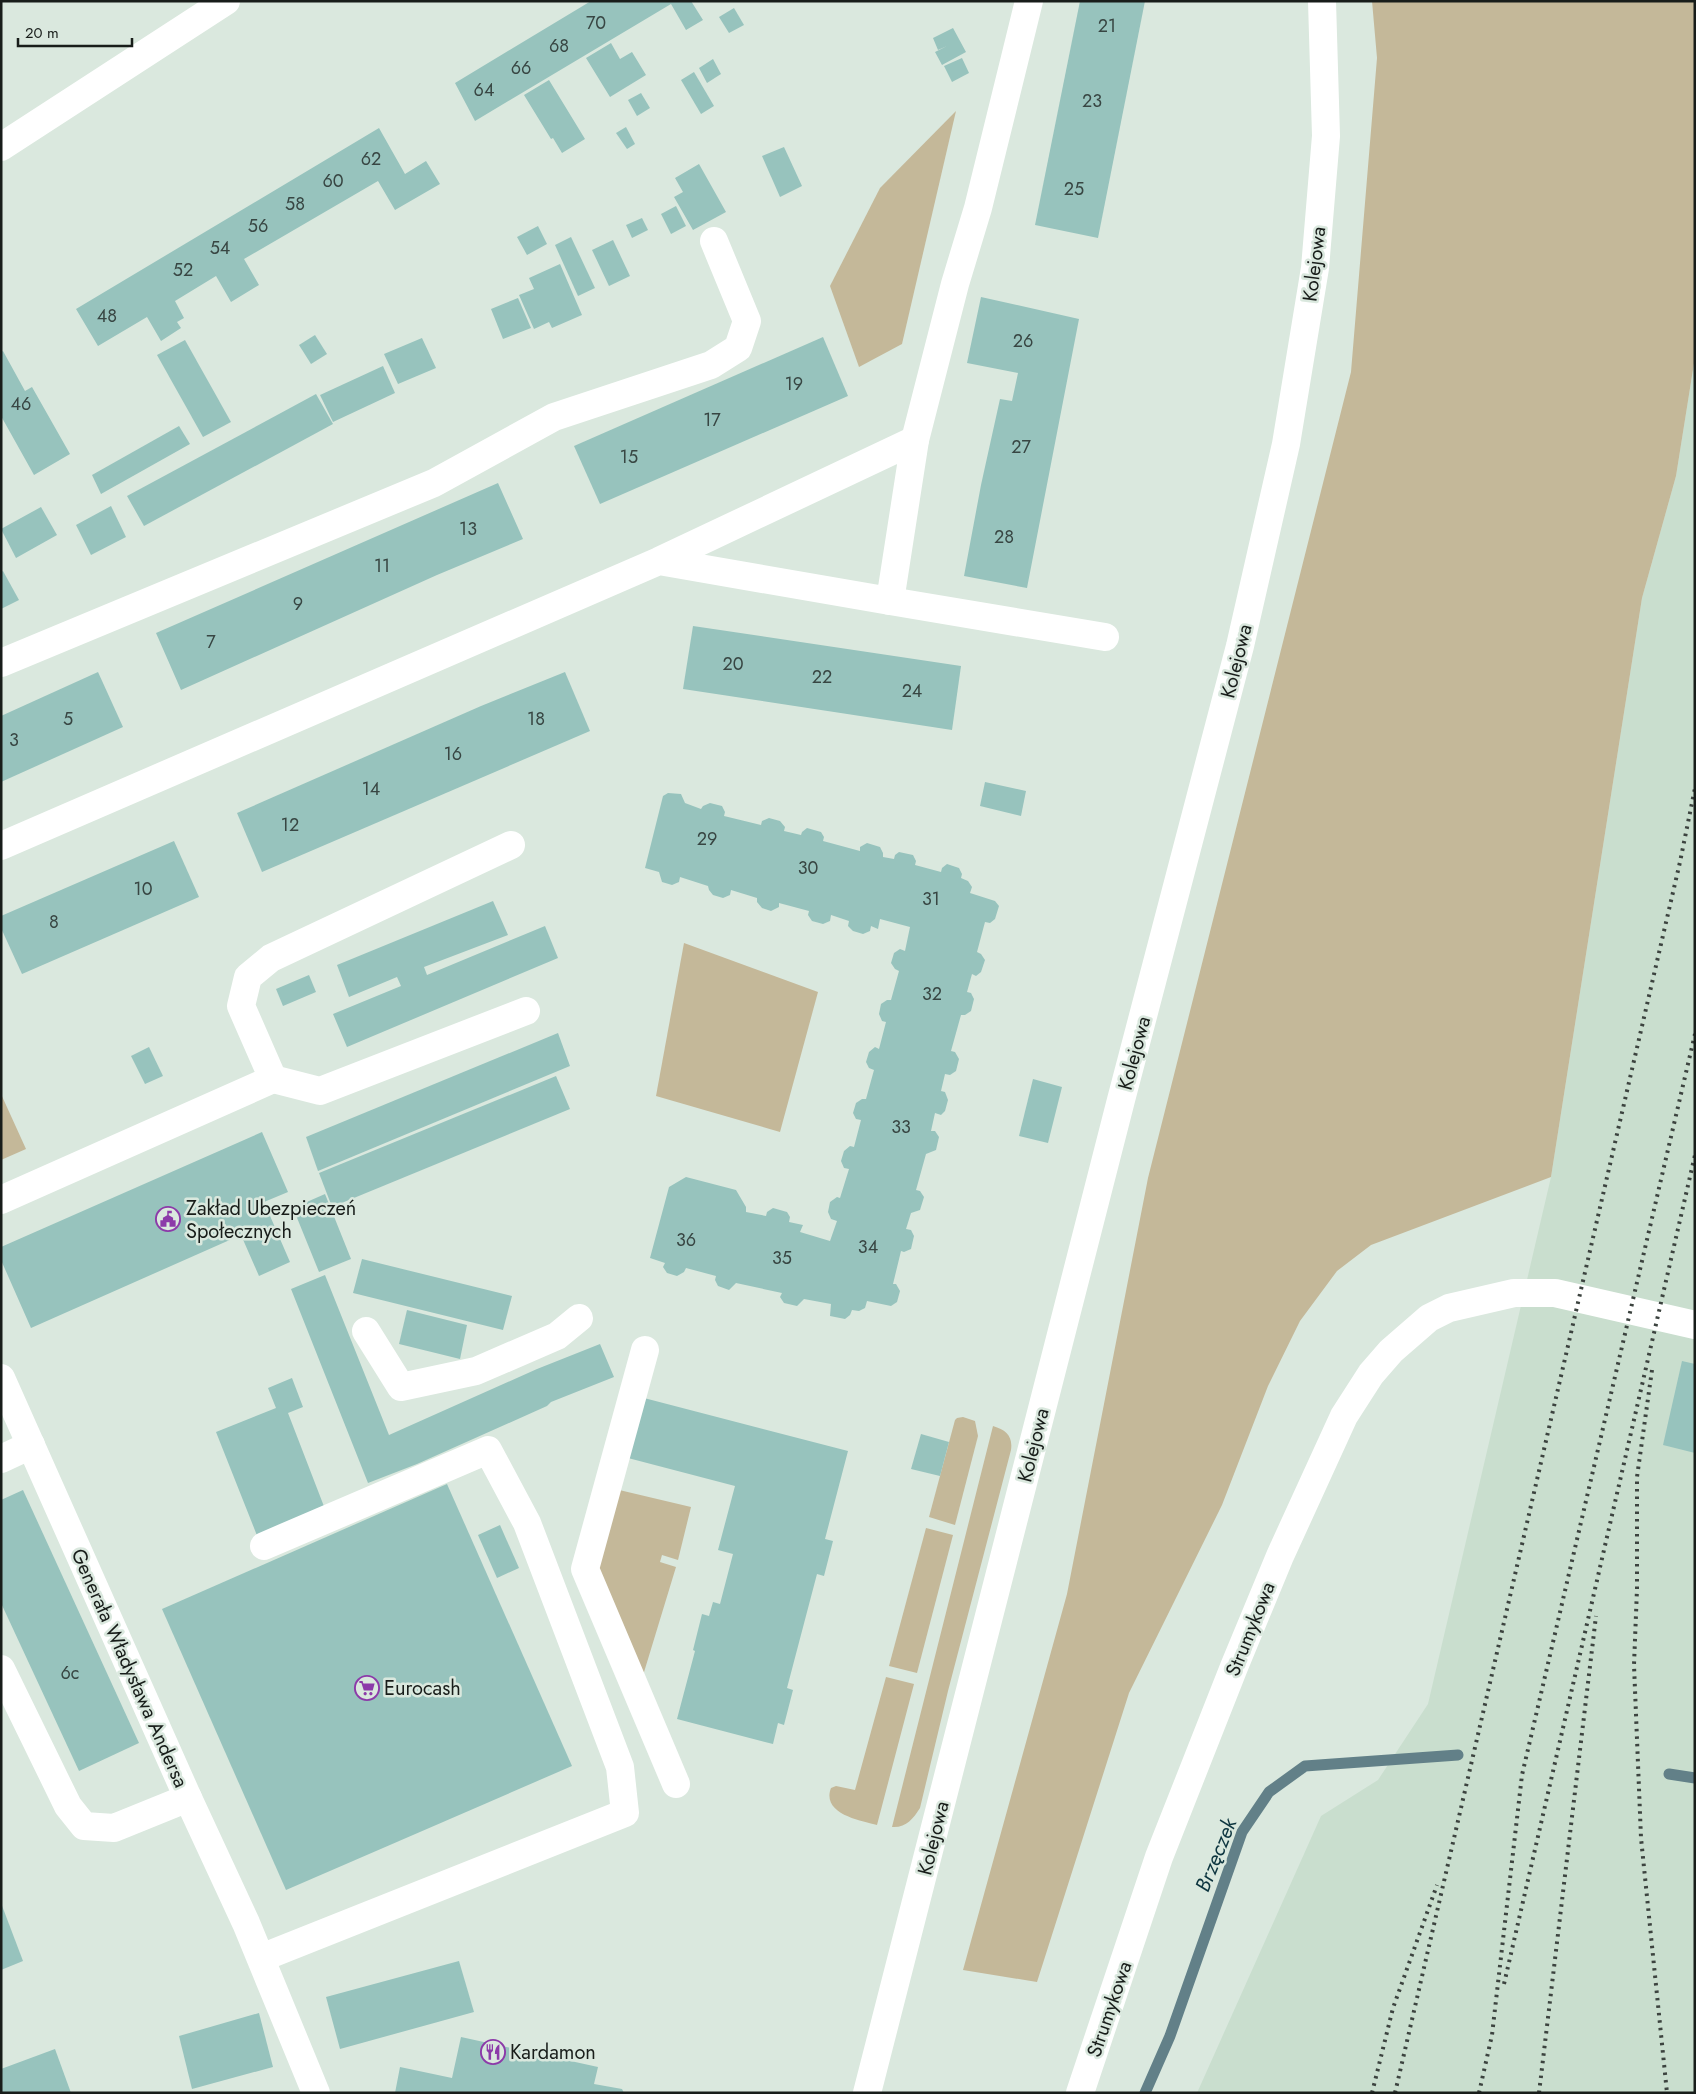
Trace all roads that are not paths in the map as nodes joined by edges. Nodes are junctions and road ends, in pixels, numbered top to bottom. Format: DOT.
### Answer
graph roads {
  1 [pos="226,1"];
  2 [pos="1029,1"];
  3 [pos="1322,1"];
  4 [pos="1,146"];
  5 [pos="714,241"];
  6 [pos="915,440"];
  7 [pos="659,561"];
  8 [pos="890,601"];
  9 [pos="1105,637"];
  10 [pos="1,663"];
  11 [pos="511,845"];
  12 [pos="1,846"];
  13 [pos="526,1011"];
  14 [pos="273,1079"];
  15 [pos="1,1200"];
  16 [pos="579,1318"];
  17 [pos="1695,1326"];
  18 [pos="366,1331"];
  19 [pos="644,1350"];
  20 [pos="1,1378"];
  21 [pos="30,1445"];
  22 [pos="1,1459"];
  23 [pos="264,1546"];
  24 [pos="1,1669"];
  25 [pos="676,1784"];
  26 [pos="188,1798"];
  27 [pos="261,1958"];
  28 [pos="316,2093"];
  29 [pos="867,2093"];
  30 [pos="1080,2093"];
  1 -- 4 [label="street"];
  2 -- 6 [label="street"];
  3 -- 29 [label="street, Kolejowa"];
  5 -- 10 [label="street"];
  6 -- 7 [label="street"];
  6 -- 8 [label="street"];
  7 -- 8 [label="street"];
  7 -- 12 [label="street"];
  8 -- 9 [label="street"];
  11 -- 14 [label="street"];
  13 -- 14 [label="street"];
  14 -- 15 [label="street"];
  16 -- 18 [label="street"];
  17 -- 30 [label="street, Strumykowa"];
  19 -- 25 [label="street"];
  20 -- 21 [label="street, Generała Władysława Andersa"];
  21 -- 22 [label="street"];
  21 -- 26 [label="street, Generała Władysława Andersa"];
  23 -- 27 [label="street"];
  24 -- 26 [label="street"];
  26 -- 27 [label="street, Generała Władysława Andersa"];
  27 -- 28 [label="street, Generała Władysława Andersa"];
}
